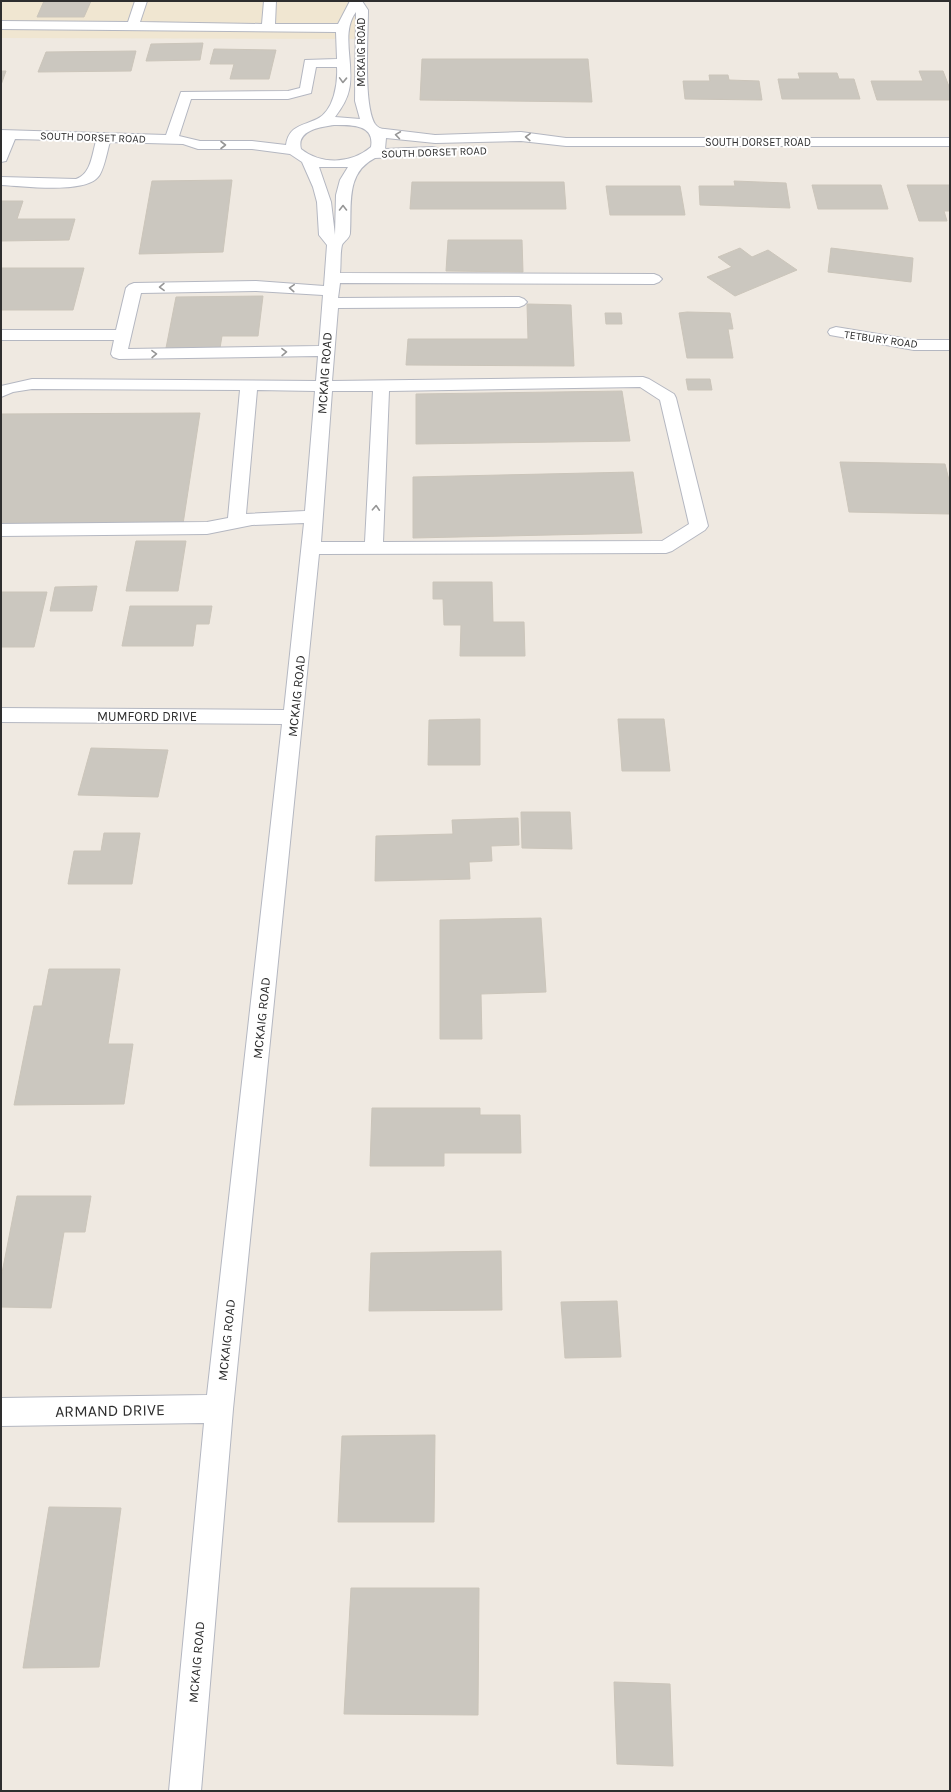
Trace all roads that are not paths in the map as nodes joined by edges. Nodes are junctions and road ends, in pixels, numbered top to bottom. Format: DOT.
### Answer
graph roads {
  1 [pos="141,1"];
  2 [pos="270,1"];
  3 [pos="356,3"];
  4 [pos="1,25"];
  5 [pos="133,26"];
  6 [pos="268,27"];
  7 [pos="344,28"];
  8 [pos="342,63"];
  9 [pos="322,123"];
  10 [pos="373,129"];
  11 [pos="299,131"];
  12 [pos="284,132"];
  13 [pos="262,133"];
  14 [pos="5,134"];
  15 [pos="104,137"];
  16 [pos="178,140"];
  17 [pos="566,142"];
  18 [pos="950,142"];
  19 [pos="294,150"];
  20 [pos="368,157"];
  21 [pos="1,158"];
  22 [pos="308,160"];
  23 [pos="1,181"];
  24 [pos="335,244"];
  25 [pos="654,280"];
  26 [pos="331,291"];
  27 [pos="519,302"];
  28 [pos="836,332"];
  29 [pos="1,335"];
  30 [pos="124,335"];
  31 [pos="950,345"];
  32 [pos="326,351"];
  33 [pos="249,385"];
  34 [pos="323,386"];
  35 [pos="381,386"];
  36 [pos="1,392"];
  37 [pos="313,517"];
  38 [pos="236,523"];
  39 [pos="1,530"];
  40 [pos="374,547"];
  41 [pos="310,548"];
  42 [pos="1,715"];
  43 [pos="294,717"];
  44 [pos="219,1409"];
  45 [pos="1,1412"];
  46 [pos="185,1791"];
  1 -- 5 [label="street"];
  2 -- 6 [label="street"];
  3 -- 7 [label="street, MCKAIG ROAD"];
  3 -- 10 [label="street, MCKAIG ROAD"];
  4 -- 5 [label="street"];
  5 -- 6 [label="street"];
  6 -- 7 [label="street"];
  7 -- 8 [label="street, MCKAIG ROAD"];
  8 -- 9 [label="street, MCKAIG ROAD, one-way"];
  8 -- 16 [label="street"];
  9 -- 10 [label="street, SOUTH DORSET ROAD"];
  9 -- 11 [label="street, SOUTH DORSET ROAD"];
  17 -- 10 [label="street, SOUTH DORSET ROAD, one-way"];
  10 -- 20 [label="street"];
  11 -- 12 [label="street"];
  11 -- 19 [label="street"];
  13 -- 16 [label="street, SOUTH DORSET ROAD"];
  14 -- 15 [label="street, SOUTH DORSET ROAD"];
  14 -- 21 [label="street"];
  15 -- 16 [label="street, SOUTH DORSET ROAD"];
  15 -- 23 [label="street"];
  16 -- 19 [label="street, SOUTH DORSET ROAD, one-way"];
  17 -- 18 [label="street, SOUTH DORSET ROAD"];
  17 -- 20 [label="street, SOUTH DORSET ROAD"];
  19 -- 22 [label="street"];
  20 -- 22 [label="street, SOUTH DORSET ROAD"];
  24 -- 20 [label="street, MCKAIG ROAD, one-way"];
  22 -- 24 [label="street"];
  24 -- 26 [label="street, MCKAIG ROAD"];
  25 -- 26 [label="street"];
  26 -- 27 [label="street"];
  26 -- 30 [label="street, one-way"];
  26 -- 32 [label="street, MCKAIG ROAD"];
  28 -- 31 [label="street, TETBURY ROAD"];
  29 -- 30 [label="street"];
  30 -- 32 [label="street, one-way"];
  32 -- 34 [label="street, MCKAIG ROAD"];
  33 -- 34 [label="street"];
  33 -- 36 [label="street"];
  33 -- 38 [label="street"];
  34 -- 35 [label="street"];
  34 -- 37 [label="street, MCKAIG ROAD"];
  40 -- 35 [label="street, one-way"];
  35 -- 40 [label="street"];
  37 -- 38 [label="street"];
  37 -- 41 [label="street, MCKAIG ROAD"];
  38 -- 39 [label="street"];
  40 -- 41 [label="street"];
  41 -- 43 [label="street, MCKAIG ROAD"];
  42 -- 43 [label="street, MUMFORD DRIVE"];
  43 -- 44 [label="street, MCKAIG ROAD"];
  44 -- 45 [label="street, ARMAND DRIVE"];
  44 -- 46 [label="street, MCKAIG ROAD"];
}
